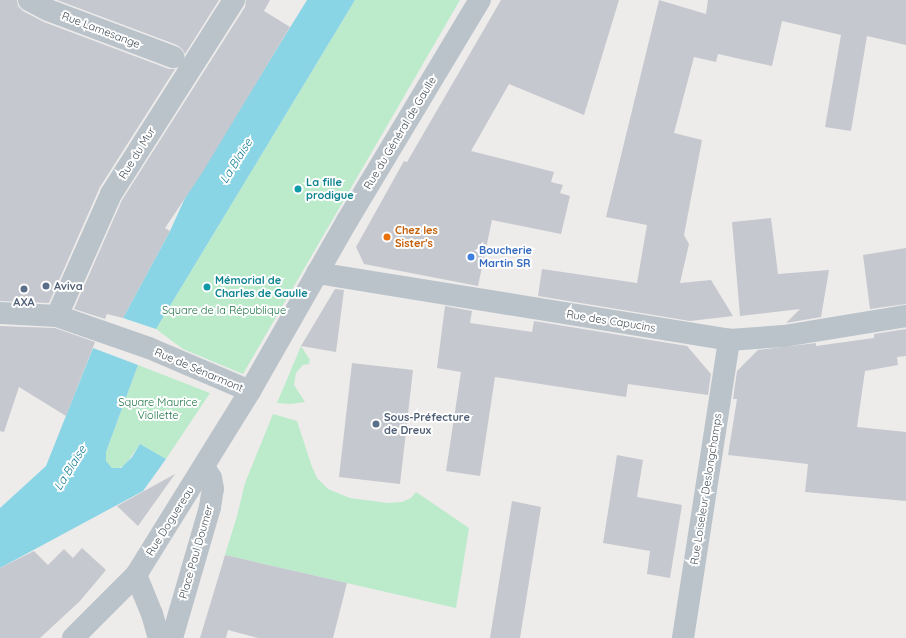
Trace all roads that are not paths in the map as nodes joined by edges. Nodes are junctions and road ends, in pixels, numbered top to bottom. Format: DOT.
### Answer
graph roads {
  1 [pos="29,0"];
  2 [pos="234,0"];
  3 [pos="480,0"];
  4 [pos="173,57"];
  5 [pos="317,273"];
  6 [pos="0,313"];
  7 [pos="57,316"];
  8 [pos="906,316"];
  9 [pos="729,340"];
  10 [pos="250,391"];
  11 [pos="204,467"];
  12 [pos="136,575"];
  13 [pos="73,638"];
  14 [pos="159,638"];
  15 [pos="172,638"];
  16 [pos="683,638"];
  1 -- 4 [label="street, Rue Lamesange"];
  2 -- 7 [label="street, Rue du Mur"];
  3 -- 5 [label="street, Rue du Général de Gaulle"];
  5 -- 9 [label="street, Rue des Capucins"];
  5 -- 10 [label="street, Rue du Général de Gaulle"];
  6 -- 7 [label="street"];
  7 -- 10 [label="street, Rue de Sénarmont"];
  8 -- 9 [label="street, Rue des Capucins"];
  9 -- 16 [label="street, Rue Loiseleur Deslongchamps"];
  10 -- 11 [label="street, Rue Doguereau"];
  11 -- 12 [label="street, Rue Doguereau"];
  11 -- 15 [label="street, Place Paul Doumer"];
  12 -- 13 [label="street, Rue Doguereau"];
  12 -- 14 [label="street"];
}
